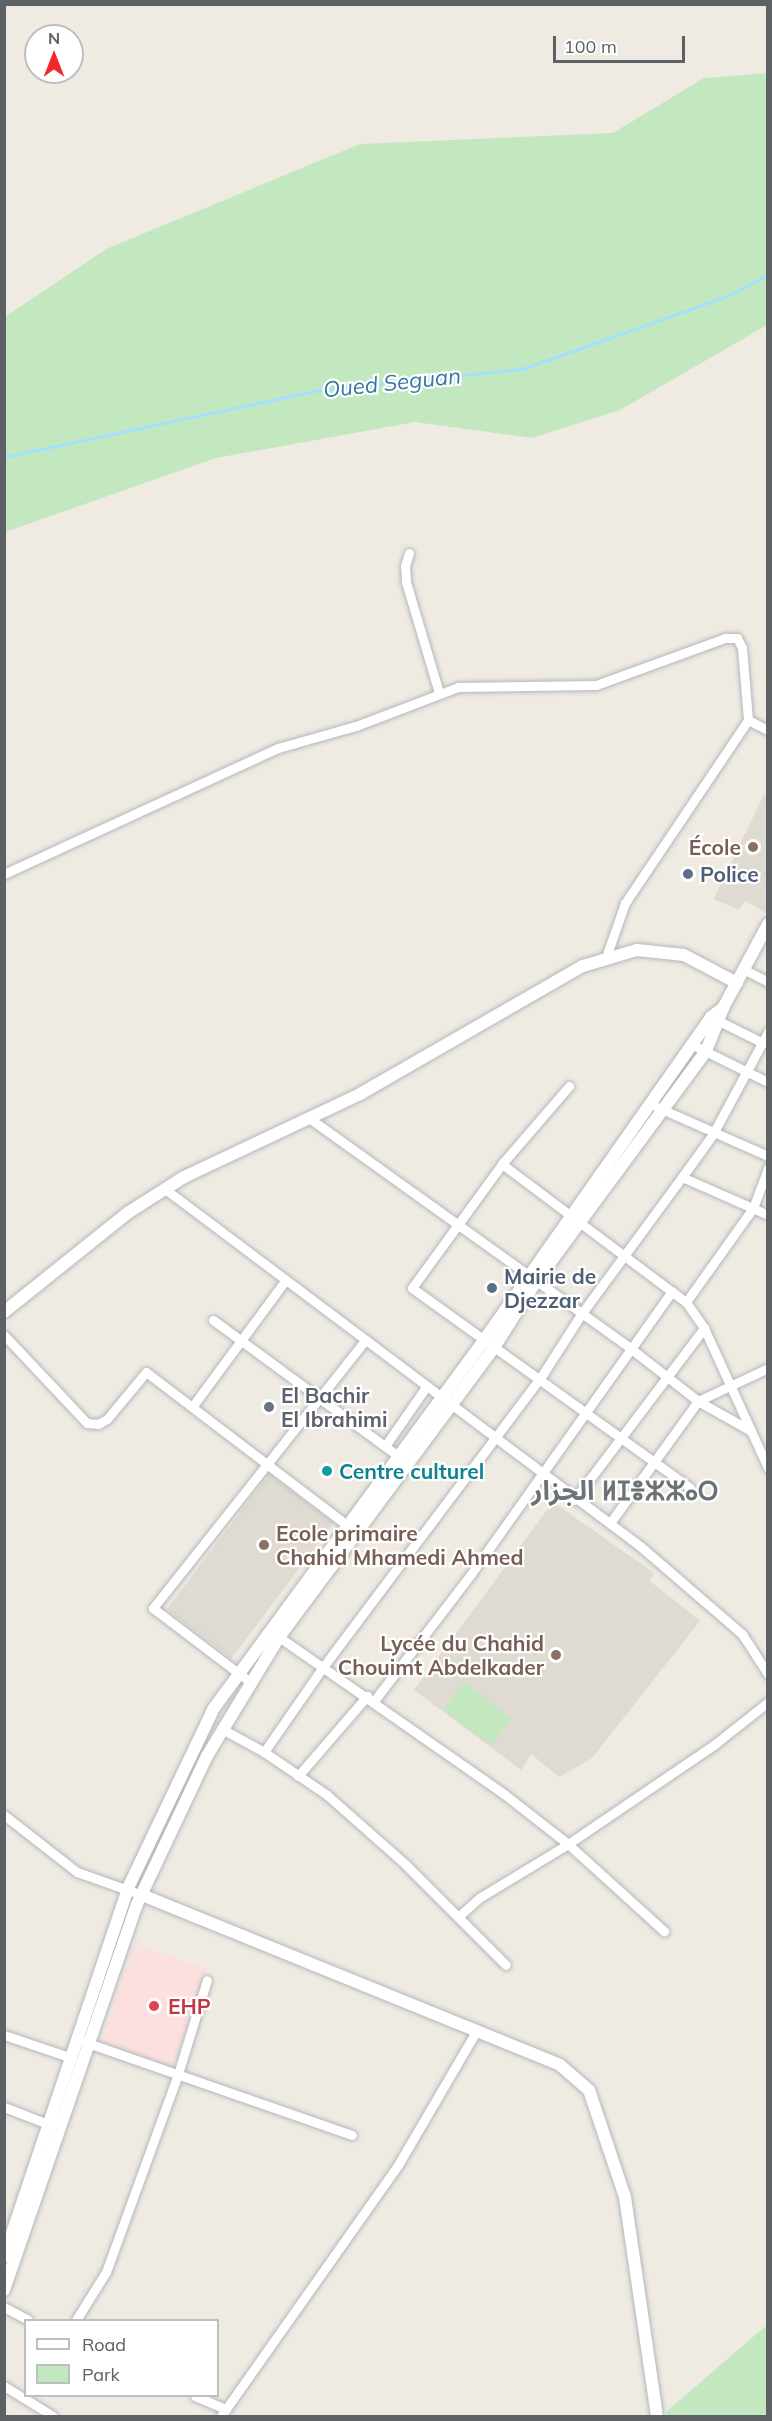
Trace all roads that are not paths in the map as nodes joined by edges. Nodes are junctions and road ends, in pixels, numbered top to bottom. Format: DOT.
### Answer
graph roads {
  1 [pos="409,553"];
  2 [pos="439,693"];
  3 [pos="748,720"];
  4 [pos="768,730"];
  5 [pos="4,874"];
  6 [pos="768,924"];
  7 [pos="605,960"];
  8 [pos="744,969"];
  9 [pos="737,982"];
  10 [pos="768,982"];
  11 [pos="715,1019"];
  12 [pos="768,1032"];
  13 [pos="763,1043"];
  14 [pos="693,1045"];
  15 [pos="706,1051"];
  16 [pos="748,1072"];
  17 [pos="768,1082"];
  18 [pos="568,1086"];
  19 [pos="652,1104"];
  20 [pos="665,1111"];
  21 [pos="309,1118"];
  22 [pos="713,1134"];
  23 [pos="768,1156"];
  24 [pos="502,1164"];
  25 [pos="768,1168"];
  26 [pos="682,1177"];
  27 [pos="165,1189"];
  28 [pos="753,1208"];
  29 [pos="768,1215"];
  30 [pos="574,1221"];
  31 [pos="458,1225"];
  32 [pos="626,1256"];
  33 [pos="531,1280"];
  34 [pos="285,1281"];
  35 [pos="672,1291"];
  36 [pos="686,1302"];
  37 [pos="4,1311"];
  38 [pos="582,1313"];
  39 [pos="213,1320"];
  40 [pos="704,1328"];
  41 [pos="4,1335"];
  42 [pos="240,1340"];
  43 [pos="364,1342"];
  44 [pos="490,1342"];
  45 [pos="630,1348"];
  46 [pos="768,1368"];
  47 [pos="541,1377"];
  48 [pos="666,1377"];
  49 [pos="426,1387"];
  50 [pos="731,1387"];
  51 [pos="320,1399"];
  52 [pos="698,1401"];
  53 [pos="446,1402"];
  54 [pos="192,1407"];
  55 [pos="584,1410"];
  56 [pos="751,1431"];
  57 [pos="619,1436"];
  58 [pos="495,1438"];
  59 [pos="385,1446"];
  60 [pos="398,1456"];
  61 [pos="653,1462"];
  62 [pos="269,1465"];
  63 [pos="768,1468"];
  64 [pos="539,1473"];
  65 [pos="690,1488"];
  66 [pos="574,1500"];
  67 [pos="610,1523"];
  68 [pos="347,1525"];
  69 [pos="358,1533"];
  70 [pos="279,1637"];
  71 [pos="323,1666"];
  72 [pos="238,1673"];
  73 [pos="768,1674"];
  74 [pos="250,1682"];
  75 [pos="370,1699"];
  76 [pos="768,1702"];
  77 [pos="222,1729"];
  78 [pos="264,1752"];
  79 [pos="298,1776"];
  80 [pos="5,1818"];
  81 [pos="568,1844"];
  82 [pos="128,1888"];
  83 [pos="142,1895"];
  84 [pos="458,1917"];
  85 [pos="664,1931"];
  86 [pos="506,1965"];
  87 [pos="207,1980"];
  88 [pos="477,2030"];
  89 [pos="4,2034"];
  90 [pos="84,2041"];
  91 [pos="72,2058"];
  92 [pos="178,2074"];
  93 [pos="4,2107"];
  94 [pos="55,2127"];
  95 [pos="352,2135"];
  96 [pos="4,2257"];
  97 [pos="4,2290"];
  98 [pos="4,2307"];
  99 [pos="26,2319"];
  100 [pos="77,2319"];
  101 [pos="4,2386"];
  102 [pos="197,2397"];
  103 [pos="223,2413"];
  104 [pos="53,2416"];
  105 [pos="657,2416"];
  1 -- 2 [label="street"];
  2 -- 3 [label="street"];
  2 -- 5 [label="street"];
  3 -- 4 [label="street"];
  3 -- 7 [label="street"];
  6 -- 8 [label="main road"];
  7 -- 9 [label="main road"];
  7 -- 21 [label="main road"];
  8 -- 9 [label="main road"];
  8 -- 10 [label="street"];
  9 -- 11 [label="main road"];
  11 -- 13 [label="street"];
  11 -- 14 [label="main road"];
  11 -- 15 [label="main road"];
  12 -- 13 [label="street"];
  13 -- 16 [label="street"];
  14 -- 15 [label="street"];
  14 -- 19 [label="main road"];
  15 -- 16 [label="street"];
  15 -- 20 [label="main road"];
  16 -- 17 [label="street"];
  16 -- 22 [label="street"];
  18 -- 24 [label="street"];
  19 -- 20 [label="street"];
  19 -- 30 [label="main road"];
  20 -- 22 [label="street"];
  20 -- 30 [label="main road"];
  21 -- 27 [label="main road"];
  21 -- 31 [label="street"];
  22 -- 23 [label="street"];
  22 -- 26 [label="street"];
  24 -- 30 [label="street"];
  24 -- 31 [label="street"];
  25 -- 28 [label="street"];
  26 -- 28 [label="street"];
  26 -- 32 [label="street"];
  27 -- 34 [label="street"];
  27 -- 37 [label="main road"];
  28 -- 29 [label="street"];
  28 -- 36 [label="street"];
  30 -- 32 [label="street"];
  30 -- 33 [label="main road"];
  31 -- 33 [label="street"];
  31 -- 44 [label="street"];
  32 -- 35 [label="street"];
  32 -- 38 [label="street"];
  33 -- 38 [label="street"];
  33 -- 44 [label="main road"];
  34 -- 42 [label="street"];
  34 -- 43 [label="street"];
  35 -- 36 [label="street"];
  35 -- 45 [label="street"];
  36 -- 40 [label="street"];
  38 -- 45 [label="street"];
  38 -- 47 [label="street"];
  39 -- 42 [label="street"];
  40 -- 48 [label="street"];
  40 -- 50 [label="street"];
  41 -- 54 [label="street"];
  42 -- 51 [label="street"];
  42 -- 54 [label="street"];
  43 -- 49 [label="street"];
  43 -- 51 [label="street"];
  44 -- 47 [label="street"];
  44 -- 53 [label="main road"];
  45 -- 48 [label="street"];
  45 -- 55 [label="street"];
  46 -- 50 [label="street"];
  47 -- 55 [label="street"];
  47 -- 58 [label="street"];
  48 -- 52 [label="street"];
  48 -- 57 [label="street"];
  49 -- 53 [label="street"];
  49 -- 59 [label="street"];
  50 -- 52 [label="street"];
  50 -- 56 [label="street"];
  51 -- 59 [label="street"];
  51 -- 62 [label="street"];
  52 -- 56 [label="street"];
  52 -- 61 [label="street"];
  53 -- 58 [label="street"];
  53 -- 60 [label="main road"];
  53 -- 69 [label="main road"];
  54 -- 62 [label="street"];
  55 -- 57 [label="street"];
  55 -- 64 [label="street"];
  56 -- 63 [label="street"];
  57 -- 61 [label="street"];
  57 -- 66 [label="street"];
  58 -- 64 [label="street"];
  58 -- 71 [label="street"];
  59 -- 60 [label="street"];
  60 -- 68 [label="main road"];
  61 -- 65 [label="street"];
  61 -- 67 [label="street"];
  62 -- 68 [label="street"];
  62 -- 72 [label="street"];
  64 -- 66 [label="street"];
  64 -- 75 [label="street"];
  66 -- 67 [label="street"];
  67 -- 73 [label="street"];
  68 -- 69 [label="street"];
  68 -- 72 [label="main road"];
  69 -- 70 [label="main road"];
  70 -- 71 [label="street"];
  70 -- 74 [label="main road"];
  71 -- 75 [label="street"];
  71 -- 78 [label="street"];
  72 -- 74 [label="street"];
  72 -- 82 [label="main road"];
  74 -- 77 [label="main road"];
  75 -- 79 [label="street"];
  75 -- 81 [label="street"];
  76 -- 81 [label="street"];
  77 -- 78 [label="street"];
  77 -- 83 [label="main road"];
  78 -- 79 [label="street"];
  79 -- 84 [label="street"];
  80 -- 82 [label="street"];
  81 -- 84 [label="street"];
  81 -- 85 [label="street"];
  82 -- 83 [label="street"];
  82 -- 90 [label="main road"];
  83 -- 88 [label="main road"];
  83 -- 90 [label="main road"];
  84 -- 86 [label="street"];
  87 -- 92 [label="street"];
  88 -- 103 [label="street"];
  88 -- 105 [label="main road"];
  89 -- 91 [label="street"];
  90 -- 91 [label="main road"];
  90 -- 92 [label="street"];
  90 -- 94 [label="main road"];
  91 -- 94 [label="main road"];
  92 -- 95 [label="street"];
  92 -- 100 [label="street"];
  93 -- 94 [label="street"];
  94 -- 96 [label="main road"];
  94 -- 97 [label="main road"];
  98 -- 99 [label="street"];
  101 -- 104 [label="street"];
  102 -- 103 [label="street"];
}
